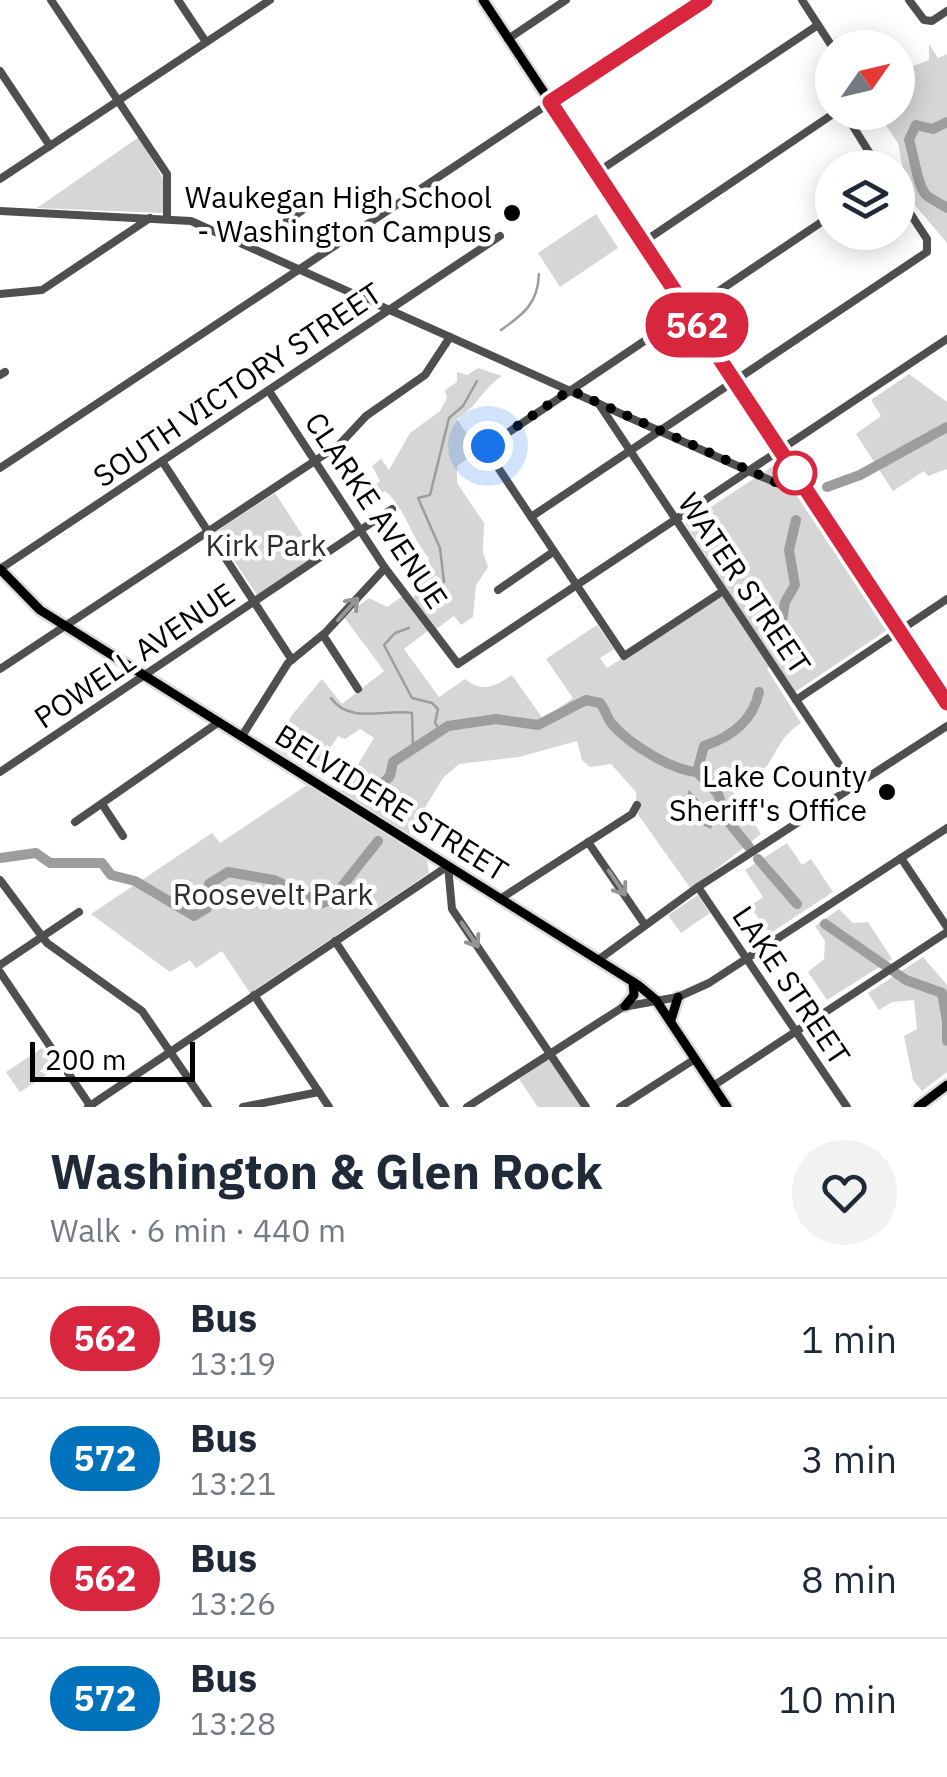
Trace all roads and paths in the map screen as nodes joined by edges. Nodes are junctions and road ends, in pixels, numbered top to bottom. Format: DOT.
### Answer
graph roads {
  1 [pos="51,0"];
  2 [pos="178,0"];
  3 [pos="482,0"];
  4 [pos="566,0"];
  5 [pos="705,0"];
  6 [pos="802,0"];
  7 [pos="909,0"];
  8 [pos="263,2"];
  9 [pos="947,11"];
  10 [pos="818,25"];
  11 [pos="821,30"];
  12 [pos="508,39"];
  13 [pos="206,42"];
  14 [pos="0,71"];
  15 [pos="118,100"];
  16 [pos="550,102"];
  17 [pos="815,126"];
  18 [pos="50,146"];
  19 [pos="596,173"];
  20 [pos="0,179"];
  21 [pos="322,196"];
  22 [pos="0,211"];
  23 [pos="150,218"];
  24 [pos="166,218"];
  25 [pos="915,221"];
  26 [pos="815,226"];
  27 [pos="500,236"];
  28 [pos="642,243"];
  29 [pos="251,247"];
  30 [pos="299,269"];
  31 [pos="0,294"];
  32 [pos="390,309"];
  33 [pos="688,312"];
  34 [pos="450,337"];
  35 [pos="947,339"];
  36 [pos="734,381"];
  37 [pos="268,390"];
  38 [pos="570,390"];
  39 [pos="599,404"];
  40 [pos="660,431"];
  41 [pos="630,451"];
  42 [pos="780,452"];
  43 [pos="162,461"];
  44 [pos="315,461"];
  45 [pos="0,468"];
  46 [pos="751,472"];
  47 [pos="804,487"];
  48 [pos="392,509"];
  49 [pos="531,517"];
  50 [pos="677,521"];
  51 [pos="361,530"];
  52 [pos="209,532"];
  53 [pos="554,552"];
  54 [pos="385,568"];
  55 [pos="0,569"];
  56 [pos="577,587"];
  57 [pos="498,590"];
  58 [pos="723,590"];
  59 [pos="947,598"];
  60 [pos="254,602"];
  61 [pos="66,626"];
  62 [pos="899,630"];
  63 [pos="322,635"];
  64 [pos="292,660"];
  65 [pos="0,670"];
  66 [pos="144,675"];
  67 [pos="358,690"];
  68 [pos="796,700"];
  69 [pos="947,703"];
  70 [pos="220,722"];
  71 [pos="947,726"];
  72 [pos="242,736"];
  73 [pos="0,772"];
  74 [pos="854,787"];
  75 [pos="102,804"];
  76 [pos="637,805"];
  77 [pos="75,822"];
  78 [pos="947,828"];
  79 [pos="123,836"];
  80 [pos="588,842"];
  81 [pos="901,858"];
  82 [pos="448,866"];
  83 [pos="1,884"];
  84 [pos="698,887"];
  85 [pos="500,899"];
  86 [pos="80,912"];
  87 [pos="645,925"];
  88 [pos="947,930"];
  89 [pos="42,937"];
  90 [pos="334,941"];
  91 [pos="747,959"];
  92 [pos="598,960"];
  93 [pos="0,968"];
  94 [pos="633,982"];
  95 [pos="254,996"];
  96 [pos="678,997"];
  97 [pos="656,1000"];
  98 [pos="625,1006"];
  99 [pos="671,1023"];
  100 [pos="796,1031"];
  101 [pos="171,1051"];
  102 [pos="550,1053"];
  103 [pos="695,1059"];
  104 [pos="947,1085"];
  105 [pos="713,1086"];
  106 [pos="318,1092"];
  107 [pos="724,1104"];
  108 [pos="90,1106"];
  109 [pos="208,1107"];
  110 [pos="243,1107"];
  111 [pos="329,1107"];
  112 [pos="446,1107"];
  113 [pos="467,1107"];
  114 [pos="586,1107"];
  115 [pos="620,1107"];
  116 [pos="847,1107"];
  117 [pos="918,1107"];
  1 -- 15 [label="street"];
  2 -- 13 [label="street"];
  3 -- 12 [label="main road"];
  4 -- 12 [label="street"];
  5 -- 16 [label="street"];
  6 -- 10 [label="street"];
  7 -- 9 [label="street"];
  8 -- 13 [label="street"];
  10 -- 11 [label="street"];
  10 -- 19 [label="street"];
  12 -- 16 [label="main road"];
  13 -- 15 [label="street"];
  14 -- 18 [label="street"];
  15 -- 18 [label="street"];
  15 -- 24 [label="street"];
  16 -- 19 [label="main road"];
  16 -- 30 [label="street"];
  17 -- 28 [label="street"];
  18 -- 20 [label="street"];
  19 -- 28 [label="main road"];
  21 -- 29 [label="street"];
  22 -- 23 [label="street"];
  23 -- 24 [label="street"];
  23 -- 31 [label="street"];
  24 -- 29 [label="street"];
  25 -- 36 [label="street"];
  26 -- 33 [label="street"];
  27 -- 32 [label="street, SOUTH VICTORY STREET"];
  28 -- 33 [label="main road"];
  29 -- 30 [label="street"];
  30 -- 32 [label="street"];
  30 -- 45 [label="street"];
  32 -- 34 [label="street"];
  32 -- 37 [label="street, SOUTH VICTORY STREET"];
  33 -- 36 [label="main road"];
  33 -- 38 [label="street"];
  34 -- 38 [label="street"];
  34 -- 44 [label="street"];
  35 -- 42 [label="street"];
  36 -- 40 [label="street"];
  36 -- 42 [label="main road"];
  37 -- 43 [label="street, SOUTH VICTORY STREET"];
  37 -- 44 [label="street, CLARKE AVENUE"];
  38 -- 39 [label="street"];
  38 -- 49 [label="street"];
  39 -- 40 [label="street"];
  39 -- 41 [label="street, WATER STREET"];
  40 -- 41 [label="street"];
  40 -- 46 [label="street"];
  41 -- 49 [label="street"];
  41 -- 50 [label="street, WATER STREET"];
  42 -- 46 [label="street"];
  42 -- 47 [label="main road"];
  43 -- 52 [label="street"];
  43 -- 55 [label="street, SOUTH VICTORY STREET"];
  44 -- 51 [label="street, CLARKE AVENUE"];
  44 -- 52 [label="street"];
  46 -- 47 [label="street"];
  46 -- 50 [label="street"];
  47 -- 62 [label="main road"];
  48 -- 51 [label="street, POWELL AVENUE"];
  49 -- 53 [label="street"];
  50 -- 56 [label="street"];
  50 -- 58 [label="street, WATER STREET"];
  51 -- 54 [label="street, CLARKE AVENUE"];
  51 -- 60 [label="street, POWELL AVENUE"];
  52 -- 60 [label="street"];
  52 -- 61 [label="street"];
  53 -- 56 [label="street"];
  53 -- 57 [label="street"];
  54 -- 56 [label="street, CLARKE AVENUE"];
  63 -- 54 [label="street, one-way"];
  55 -- 61 [label="main road, BELVIDERE STREET"];
  56 -- 58 [label="street"];
  58 -- 68 [label="street, WATER STREET"];
  59 -- 62 [label="street"];
  60 -- 64 [label="street"];
  60 -- 66 [label="street, POWELL AVENUE"];
  61 -- 65 [label="street"];
  61 -- 66 [label="main road, BELVIDERE STREET"];
  62 -- 68 [label="street"];
  62 -- 69 [label="main road"];
  63 -- 64 [label="street"];
  63 -- 67 [label="street"];
  64 -- 72 [label="street"];
  66 -- 70 [label="main road, BELVIDERE STREET"];
  66 -- 73 [label="street, POWELL AVENUE"];
  68 -- 74 [label="street, WATER STREET"];
  70 -- 72 [label="main road, BELVIDERE STREET"];
  70 -- 75 [label="street"];
  71 -- 74 [label="street"];
  72 -- 82 [label="main road, BELVIDERE STREET"];
  74 -- 84 [label="street"];
  75 -- 77 [label="street"];
  75 -- 79 [label="street"];
  76 -- 80 [label="street"];
  78 -- 81 [label="street"];
  80 -- 85 [label="street"];
  80 -- 87 [label="street, one-way"];
  81 -- 88 [label="street"];
  81 -- 91 [label="street"];
  82 -- 85 [label="main road, BELVIDERE STREET"];
  82 -- 90 [label="street"];
  82 -- 102 [label="street, one-way"];
  83 -- 89 [label="street"];
  84 -- 87 [label="street"];
  84 -- 91 [label="street, LAKE STREET"];
  85 -- 92 [label="main road, BELVIDERE STREET"];
  86 -- 89 [label="street"];
  87 -- 92 [label="street"];
  88 -- 100 [label="street"];
  89 -- 93 [label="street"];
  89 -- 101 [label="street"];
  90 -- 95 [label="street"];
  90 -- 112 [label="street"];
  91 -- 96 [label="street"];
  91 -- 100 [label="street, LAKE STREET"];
  92 -- 94 [label="main road, BELVIDERE STREET"];
  93 -- 108 [label="street"];
  94 -- 97 [label="main road, BELVIDERE STREET"];
  94 -- 98 [label="main road"];
  95 -- 101 [label="street"];
  95 -- 106 [label="street"];
  96 -- 97 [label="street"];
  96 -- 99 [label="main road"];
  97 -- 98 [label="street"];
  97 -- 99 [label="main road, BELVIDERE STREET"];
  98 -- 102 [label="street"];
  99 -- 103 [label="main road, BELVIDERE STREET"];
  100 -- 105 [label="street"];
  100 -- 116 [label="street, LAKE STREET"];
  101 -- 108 [label="street"];
  101 -- 109 [label="street"];
  102 -- 113 [label="street"];
  102 -- 114 [label="street"];
  103 -- 105 [label="main road, BELVIDERE STREET"];
  103 -- 115 [label="street"];
  104 -- 117 [label="main road"];
  105 -- 107 [label="main road, BELVIDERE STREET"];
  106 -- 110 [label="street"];
  106 -- 111 [label="street"];
}
